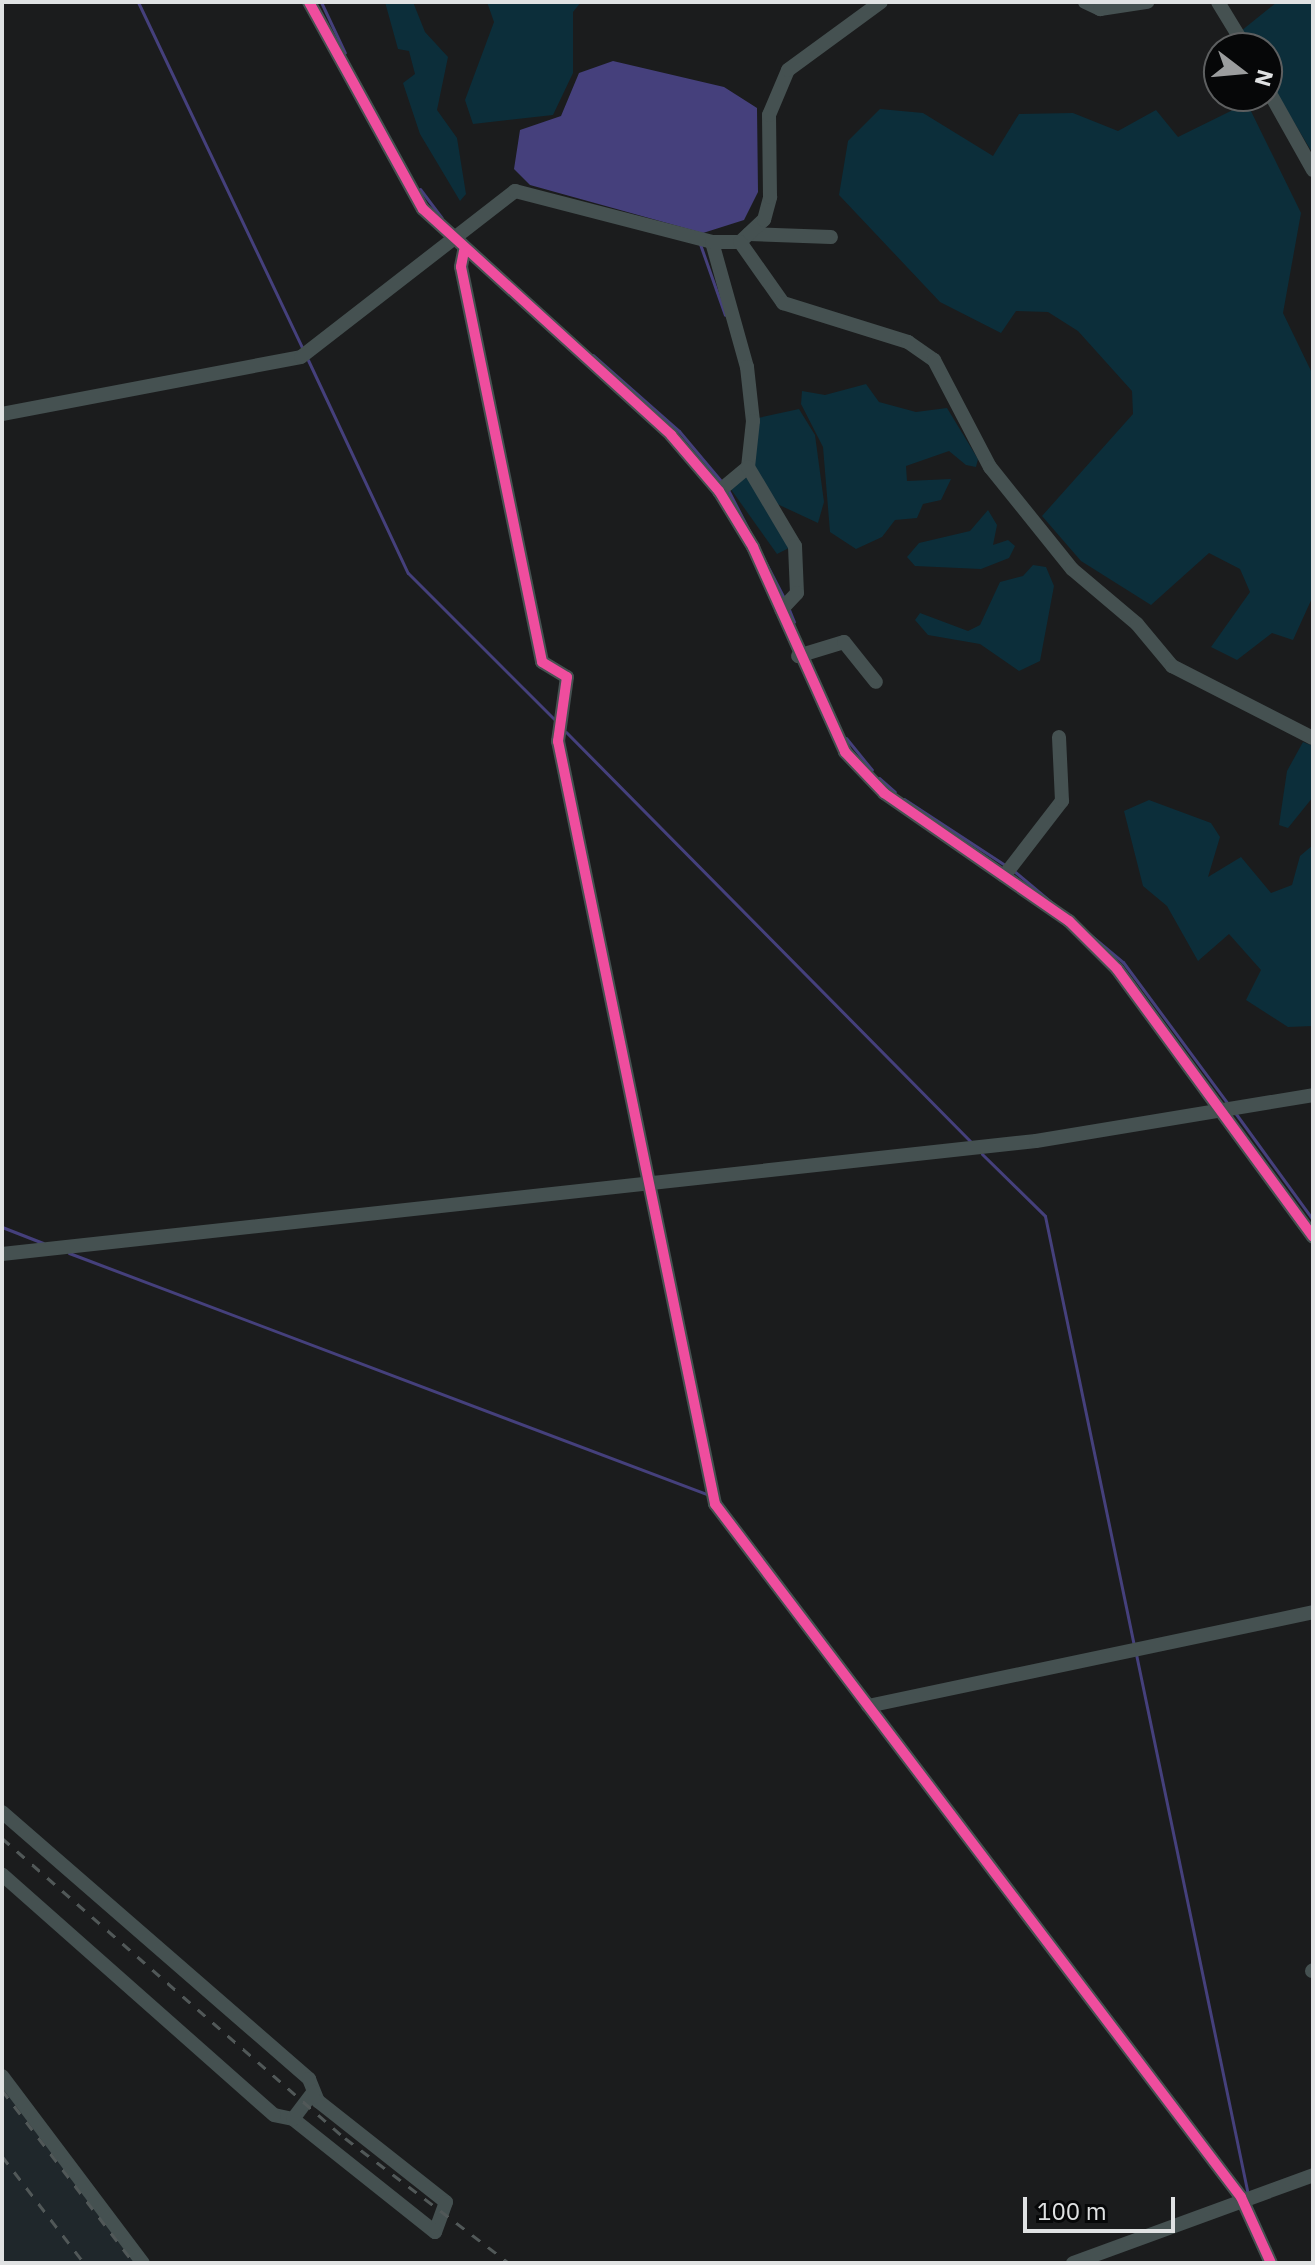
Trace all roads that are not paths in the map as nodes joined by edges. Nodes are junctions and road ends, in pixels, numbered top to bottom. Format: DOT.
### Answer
graph roads {
  1 [pos="309,2"];
  2 [pos="881,2"];
  3 [pos="1085,2"];
  4 [pos="1147,2"];
  5 [pos="1218,2"];
  6 [pos="1236,32"];
  7 [pos="1280,112"];
  8 [pos="1313,170"];
  9 [pos="831,237"];
  10 [pos="744,238"];
  11 [pos="453,240"];
  12 [pos="712,242"];
  13 [pos="464,251"];
  14 [pos="2,414"];
  15 [pos="748,467"];
  16 [pos="719,491"];
  17 [pos="781,610"];
  18 [pos="798,656"];
  19 [pos="876,682"];
  20 [pos="1059,737"];
  21 [pos="1313,738"];
  22 [pos="1004,876"];
  23 [pos="1313,1095"];
  24 [pos="1223,1112"];
  25 [pos="647,1186"];
  26 [pos="1313,1237"];
  27 [pos="2,1254"];
  28 [pos="1313,1612"];
  29 [pos="868,1706"];
  30 [pos="2,1812"];
  31 [pos="2,1874"];
  32 [pos="2,2076"];
  33 [pos="313,2092"];
  34 [pos="293,2119"];
  35 [pos="1313,2175"];
  36 [pos="1241,2197"];
  37 [pos="143,2263"];
  38 [pos="1073,2263"];
  39 [pos="1271,2263"];
  1 -- 11 [label="street"];
  2 -- 10 [label="street"];
  3 -- 4 [label="street"];
  5 -- 6 [label="street"];
  7 -- 8 [label="street"];
  9 -- 10 [label="street"];
  10 -- 12 [label="street"];
  10 -- 21 [label="street"];
  11 -- 12 [label="street"];
  11 -- 13 [label="street"];
  11 -- 14 [label="street"];
  12 -- 15 [label="street"];
  13 -- 16 [label="street"];
  13 -- 25 [label="street"];
  15 -- 16 [label="street"];
  15 -- 17 [label="street"];
  16 -- 17 [label="street"];
  17 -- 18 [label="street"];
  18 -- 19 [label="street"];
  18 -- 22 [label="street"];
  20 -- 22 [label="street"];
  22 -- 24 [label="street"];
  23 -- 24 [label="street"];
  24 -- 25 [label="street"];
  24 -- 26 [label="street"];
  25 -- 27 [label="street"];
  25 -- 29 [label="street"];
  28 -- 29 [label="street"];
  29 -- 36 [label="street"];
  30 -- 33 [label="street"];
  31 -- 34 [label="street"];
  32 -- 37 [label="street"];
  33 -- 34 [label="street"];
  33 -- 34 [label="street"];
  35 -- 36 [label="street"];
  36 -- 38 [label="street"];
  36 -- 39 [label="street"];
}
